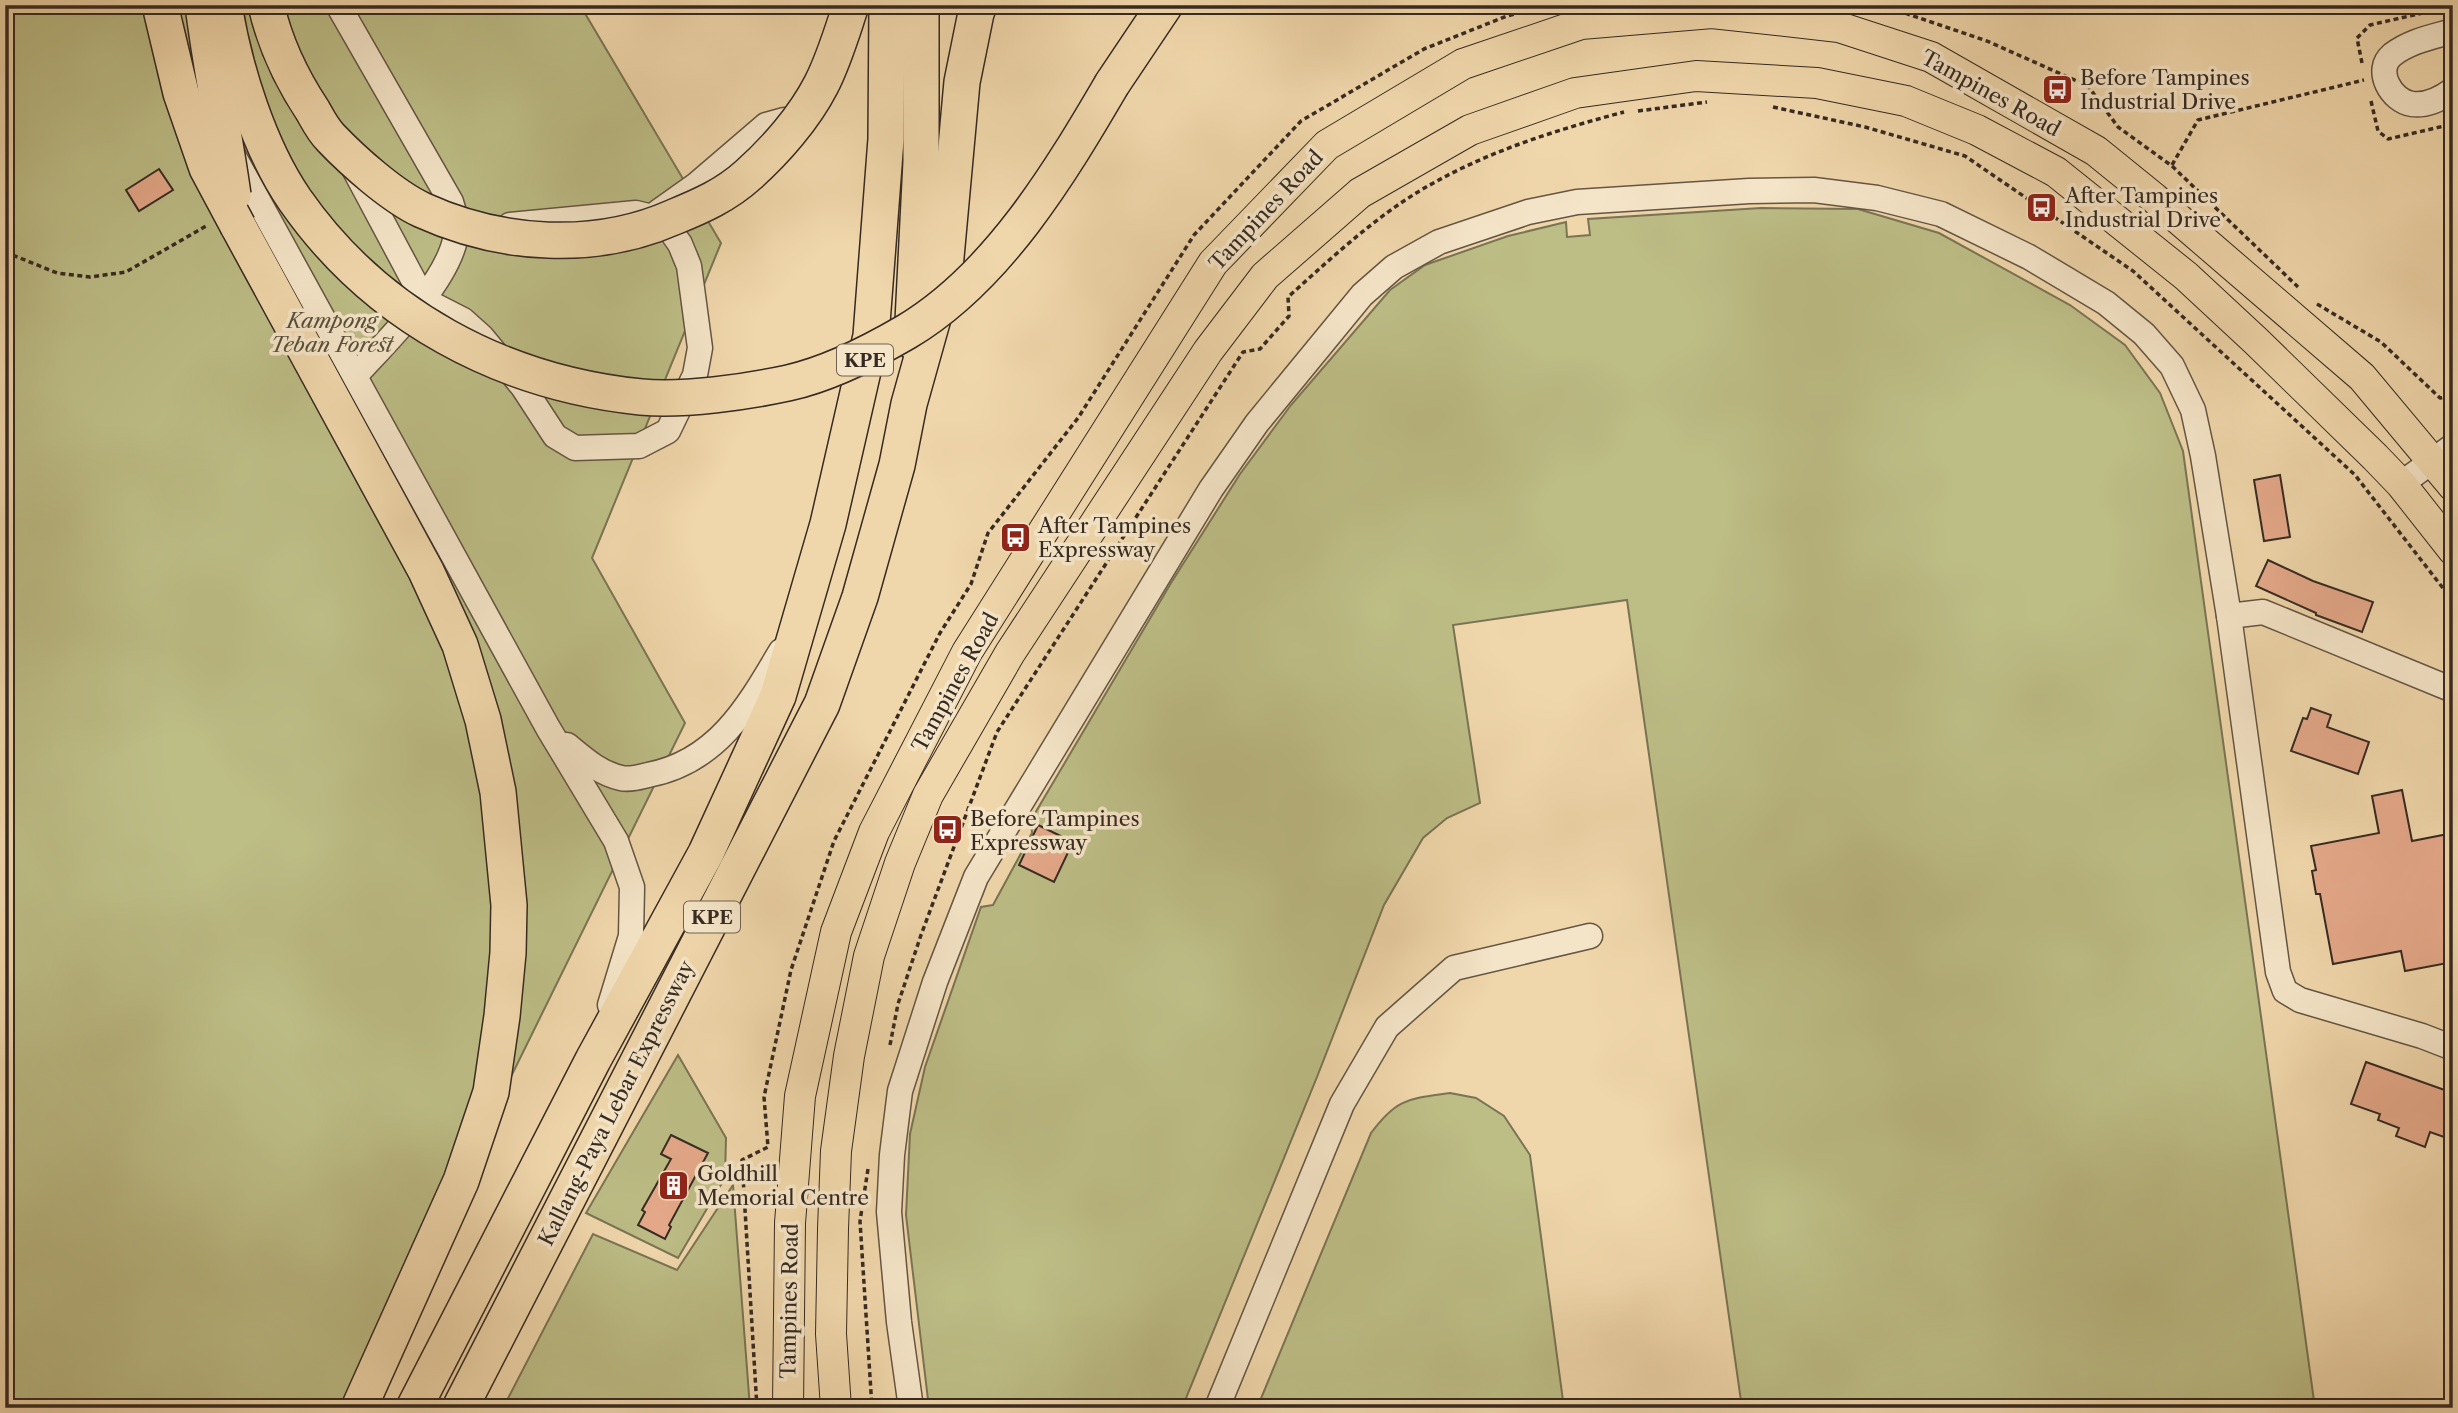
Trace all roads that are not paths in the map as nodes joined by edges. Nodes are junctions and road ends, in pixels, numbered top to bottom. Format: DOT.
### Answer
graph roads {
  1 [pos="160,5"];
  2 [pos="203,5"];
  3 [pos="225,5"];
  4 [pos="267,5"];
  5 [pos="338,5"];
  6 [pos="851,5"];
  7 [pos="887,5"];
  8 [pos="922,5"];
  9 [pos="979,5"];
  10 [pos="1165,5"];
  11 [pos="2453,31"];
  12 [pos="903,71"];
  13 [pos="2453,90"];
  14 [pos="798,124"];
  15 [pos="218,128"];
  16 [pos="652,217"];
  17 [pos="223,225"];
  18 [pos="455,231"];
  19 [pos="424,300"];
  20 [pos="355,376"];
  21 [pos="909,404"];
  22 [pos="2443,453"];
  23 [pos="2401,484"];
  24 [pos="2453,485"];
  25 [pos="2453,550"];
  26 [pos="2229,616"];
  27 [pos="800,620"];
  28 [pos="2453,690"];
  29 [pos="548,728"];
  30 [pos="1590,936"];
  31 [pos="2453,1048"];
  32 [pos="593,1060"];
  33 [pos="359,1408"];
  34 [pos="414,1408"];
  35 [pos="460,1408"];
  36 [pos="788,1408"];
  37 [pos="836,1408"];
  38 [pos="911,1408"];
  39 [pos="1217,1408"];
  1 -- 17 [label="highway, bridge"];
  2 -- 17 [label="highway, bridge"];
  3 -- 10 [label="highway, bridge"];
  4 -- 6 [label="highway, bridge"];
  4 -- 19 [label="lane"];
  5 -- 18 [label="lane"];
  7 -- 12 [label="highway"];
  8 -- 12 [label="highway"];
  9 -- 21 [label="highway"];
  11 -- 13 [label="lane"];
  12 -- 21 [label="highway"];
  12 -- 27 [label="highway, KPE"];
  14 -- 16 [label="lane"];
  15 -- 20 [label="lane"];
  16 -- 18 [label="lane"];
  16 -- 19 [label="lane"];
  17 -- 33 [label="highway"];
  18 -- 19 [label="lane"];
  19 -- 20 [label="lane"];
  20 -- 29 [label="lane"];
  21 -- 35 [label="highway, Kallang-Paya Lebar Expressway / KPE"];
  22 -- 23 [label="lane"];
  22 -- 24 [label="main road, Tampines Road"];
  22 -- 36 [label="main road, Tampines Road"];
  23 -- 25 [label="main road, Tampines Road"];
  23 -- 37 [label="main road, Tampines Road"];
  26 -- 28 [label="lane"];
  26 -- 31 [label="lane"];
  26 -- 38 [label="lane"];
  27 -- 29 [label="lane"];
  27 -- 32 [label="highway, KPE"];
  29 -- 32 [label="lane"];
  30 -- 39 [label="lane"];
  32 -- 34 [label="highway, KPE"];
}
